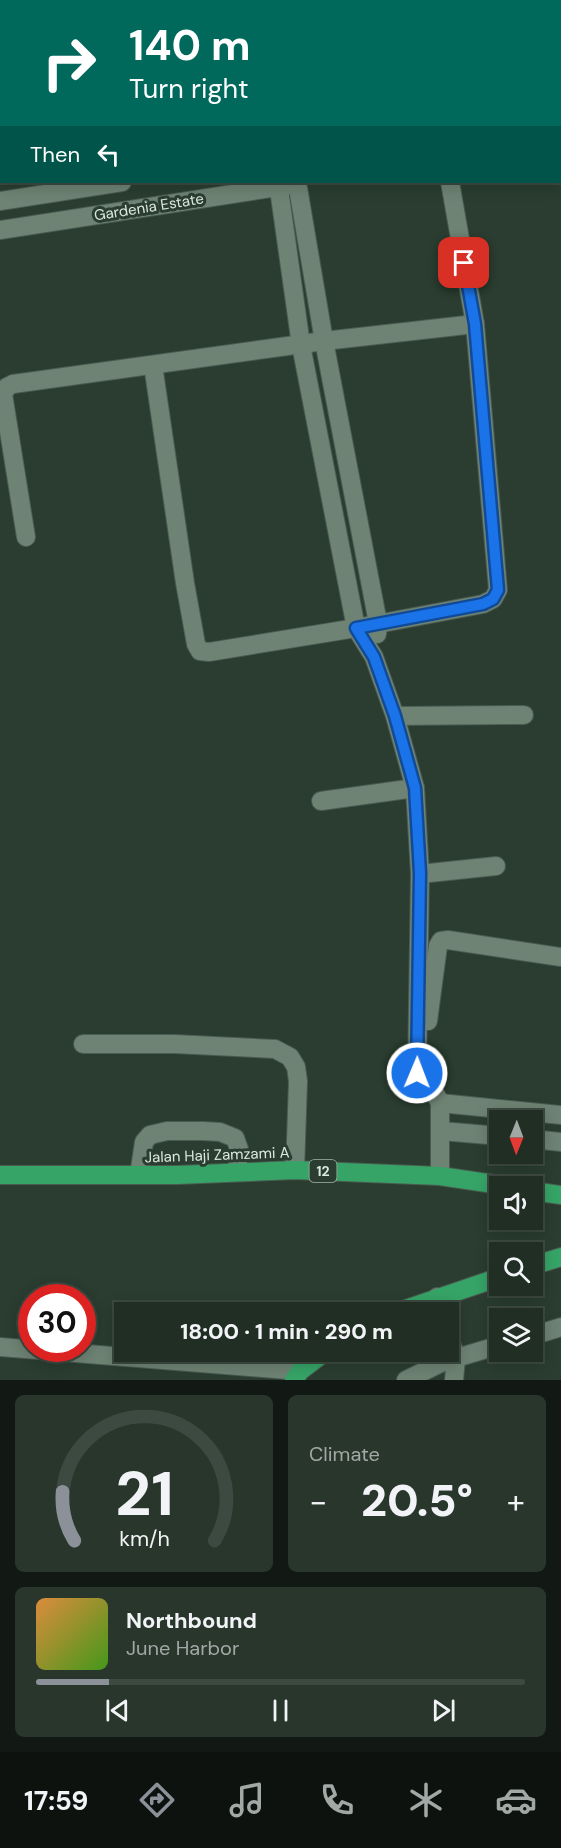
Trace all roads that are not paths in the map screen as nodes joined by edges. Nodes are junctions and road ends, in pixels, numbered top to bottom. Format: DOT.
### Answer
graph roads {
  1 [pos="116,183"];
  2 [pos="298,183"];
  3 [pos="450,183"];
  4 [pos="279,184"];
  5 [pos="0,201"];
  6 [pos="0,230"];
  7 [pos="475,324"];
  8 [pos="324,341"];
  9 [pos="301,345"];
  10 [pos="153,365"];
  11 [pos="26,537"];
  12 [pos="378,623"];
  13 [pos="356,628"];
  14 [pos="374,657"];
  15 [pos="524,715"];
  16 [pos="395,716"];
  17 [pos="415,788"];
  18 [pos="321,801"];
  19 [pos="496,866"];
  20 [pos="420,873"];
  21 [pos="561,957"];
  22 [pos="83,1044"];
  23 [pos="417,1073"];
  24 [pos="440,1103"];
  25 [pos="561,1115"];
  26 [pos="441,1131"];
  27 [pos="489,1135"];
  28 [pos="543,1140"];
  29 [pos="561,1142"];
  30 [pos="295,1170"];
  31 [pos="237,1172"];
  32 [pos="0,1175"];
  33 [pos="139,1175"];
  34 [pos="440,1176"];
  35 [pos="489,1183"];
  36 [pos="543,1193"];
  37 [pos="561,1195"];
  38 [pos="561,1257"];
  39 [pos="543,1263"];
  40 [pos="489,1282"];
  41 [pos="446,1302"];
  42 [pos="561,1328"];
  43 [pos="543,1333"];
  44 [pos="0,1347"];
  45 [pos="489,1348"];
  46 [pos="459,1357"];
  47 [pos="313,1362"];
  48 [pos="442,1362"];
  49 [pos="456,1362"];
  50 [pos="297,1376"];
  51 [pos="406,1380"];
  52 [pos="454,1380"];
  1 -- 5 [label="street, Gardenia Estate"];
  2 -- 4 [label="street, Gardenia Estate"];
  2 -- 8 [label="street"];
  3 -- 7 [label="street"];
  4 -- 6 [label="street, Gardenia Estate"];
  4 -- 9 [label="street"];
  7 -- 8 [label="street"];
  7 -- 12 [label="street"];
  8 -- 9 [label="street"];
  8 -- 12 [label="street"];
  9 -- 10 [label="street"];
  9 -- 13 [label="street"];
  10 -- 11 [label="street"];
  10 -- 13 [label="street"];
  12 -- 13 [label="street"];
  12 -- 14 [label="street"];
  13 -- 14 [label="street"];
  14 -- 16 [label="street"];
  15 -- 16 [label="street"];
  16 -- 17 [label="street"];
  17 -- 18 [label="street"];
  17 -- 20 [label="street"];
  19 -- 20 [label="street"];
  20 -- 23 [label="street"];
  21 -- 24 [label="street"];
  22 -- 30 [label="street"];
  24 -- 25 [label="street"];
  24 -- 26 [label="street"];
  26 -- 27 [label="street"];
  26 -- 34 [label="street"];
  28 -- 29 [label="street"];
  30 -- 31 [label="highway, Jalan Haji Zamzami A / 12"];
  30 -- 34 [label="highway, Jalan Haji Zamzami A / 12"];
  31 -- 33 [label="highway, Jalan Haji Zamzami A / 12"];
  31 -- 33 [label="street"];
  32 -- 33 [label="highway, Jalan Haji Zamzami A / 12"];
  34 -- 35 [label="highway, Jalan Haji Zamzami A / 12"];
  36 -- 37 [label="highway"];
  38 -- 39 [label="highway"];
  40 -- 41 [label="highway"];
  42 -- 43 [label="street"];
  44 -- 50 [label="street"];
  45 -- 46 [label="street"];
  47 -- 50 [label="highway"];
  48 -- 51 [label="street"];
  49 -- 52 [label="street"];
}
